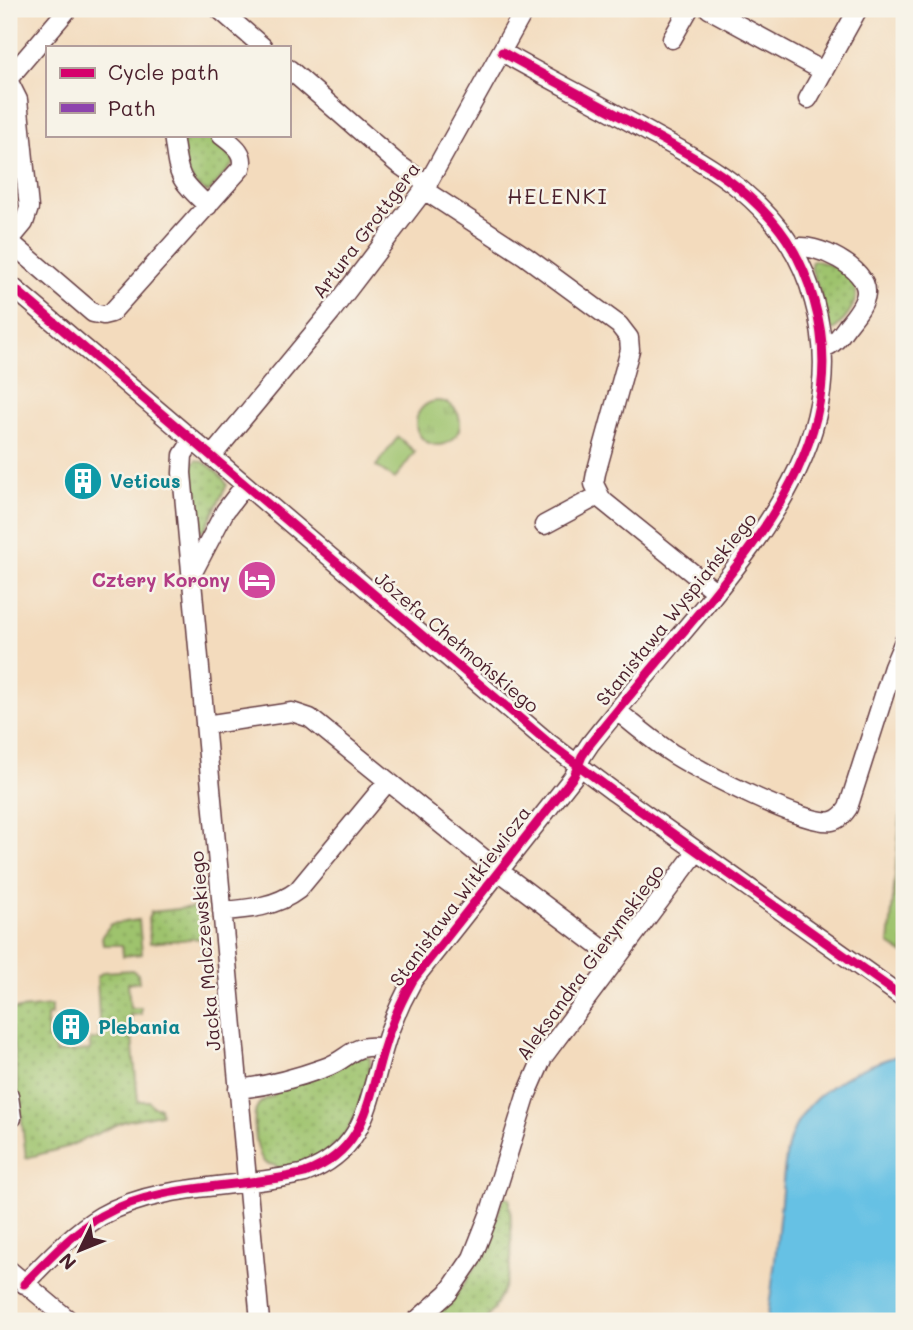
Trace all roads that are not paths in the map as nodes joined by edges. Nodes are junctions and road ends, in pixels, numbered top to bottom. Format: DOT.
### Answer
graph roads {
  1 [pos="68,9"];
  2 [pos="219,9"];
  3 [pos="525,9"];
  4 [pos="689,9"];
  5 [pos="709,9"];
  6 [pos="858,9"];
  7 [pos="672,38"];
  8 [pos="241,40"];
  9 [pos="260,46"];
  10 [pos="502,52"];
  11 [pos="290,70"];
  12 [pos="823,71"];
  13 [pos="9,80"];
  14 [pos="808,99"];
  15 [pos="173,136"];
  16 [pos="222,136"];
  17 [pos="426,188"];
  18 [pos="208,206"];
  19 [pos="9,241"];
  20 [pos="794,248"];
  21 [pos="9,284"];
  22 [pos="823,348"];
  23 [pos="192,440"];
  24 [pos="211,457"];
  25 [pos="245,485"];
  26 [pos="598,496"];
  27 [pos="544,525"];
  28 [pos="191,576"];
  29 [pos="716,592"];
  30 [pos="904,641"];
  31 [pos="617,711"];
  32 [pos="205,725"];
  33 [pos="578,766"];
  34 [pos="388,781"];
  35 [pos="696,851"];
  36 [pos="499,871"];
  37 [pos="222,911"];
  38 [pos="616,959"];
  39 [pos="904,998"];
  40 [pos="384,1048"];
  41 [pos="238,1088"];
  42 [pos="247,1181"];
  43 [pos="9,1270"];
  44 [pos="24,1284"];
  45 [pos="70,1321"];
  46 [pos="260,1321"];
  47 [pos="416,1321"];
  1 -- 13 [label="street"];
  2 -- 8 [label="street"];
  3 -- 10 [label="street, Artura Grottgera"];
  4 -- 7 [label="street"];
  5 -- 12 [label="street"];
  6 -- 12 [label="street"];
  8 -- 9 [label="street"];
  10 -- 17 [label="street, Artura Grottgera"];
  10 -- 20 [label="street, Stanisława Wyspiańskiego"];
  11 -- 17 [label="street"];
  12 -- 14 [label="street"];
  13 -- 19 [label="street"];
  15 -- 18 [label="street"];
  16 -- 18 [label="street"];
  17 -- 24 [label="street, Artura Grottgera"];
  17 -- 26 [label="street"];
  18 -- 19 [label="street"];
  20 -- 22 [label="street, Stanisława Wyspiańskiego"];
  20 -- 22 [label="street"];
  21 -- 23 [label="street, Józefa Chełmońskiego"];
  22 -- 29 [label="street, Stanisława Wyspiańskiego"];
  23 -- 24 [label="street, Józefa Chełmońskiego"];
  23 -- 28 [label="street, Jacka Malczewskiego"];
  24 -- 25 [label="street, Józefa Chełmońskiego"];
  25 -- 28 [label="street"];
  25 -- 33 [label="street, Józefa Chełmońskiego"];
  26 -- 27 [label="street"];
  26 -- 29 [label="street"];
  28 -- 32 [label="street, Jacka Malczewskiego"];
  29 -- 31 [label="street, Stanisława Wyspiańskiego"];
  30 -- 31 [label="street"];
  31 -- 33 [label="street, Stanisława Wyspiańskiego"];
  32 -- 34 [label="street"];
  32 -- 37 [label="street, Jacka Malczewskiego"];
  33 -- 35 [label="street, Józefa Chełmońskiego"];
  33 -- 36 [label="street, Stanisława Witkiewicza"];
  34 -- 36 [label="street"];
  34 -- 37 [label="street"];
  35 -- 38 [label="street, Aleksandra Gierymskiego"];
  35 -- 39 [label="street, Józefa Chełmońskiego"];
  36 -- 38 [label="street"];
  36 -- 40 [label="street, Stanisława Witkiewicza"];
  37 -- 41 [label="street, Jacka Malczewskiego"];
  38 -- 47 [label="street, Aleksandra Gierymskiego"];
  40 -- 41 [label="street"];
  40 -- 42 [label="street, Stanisława Witkiewicza"];
  41 -- 42 [label="street, Jacka Malczewskiego"];
  42 -- 44 [label="street, Stanisława Witkiewicza"];
  42 -- 46 [label="street, Jacka Malczewskiego"];
  43 -- 44 [label="street"];
  44 -- 45 [label="street"];
}
